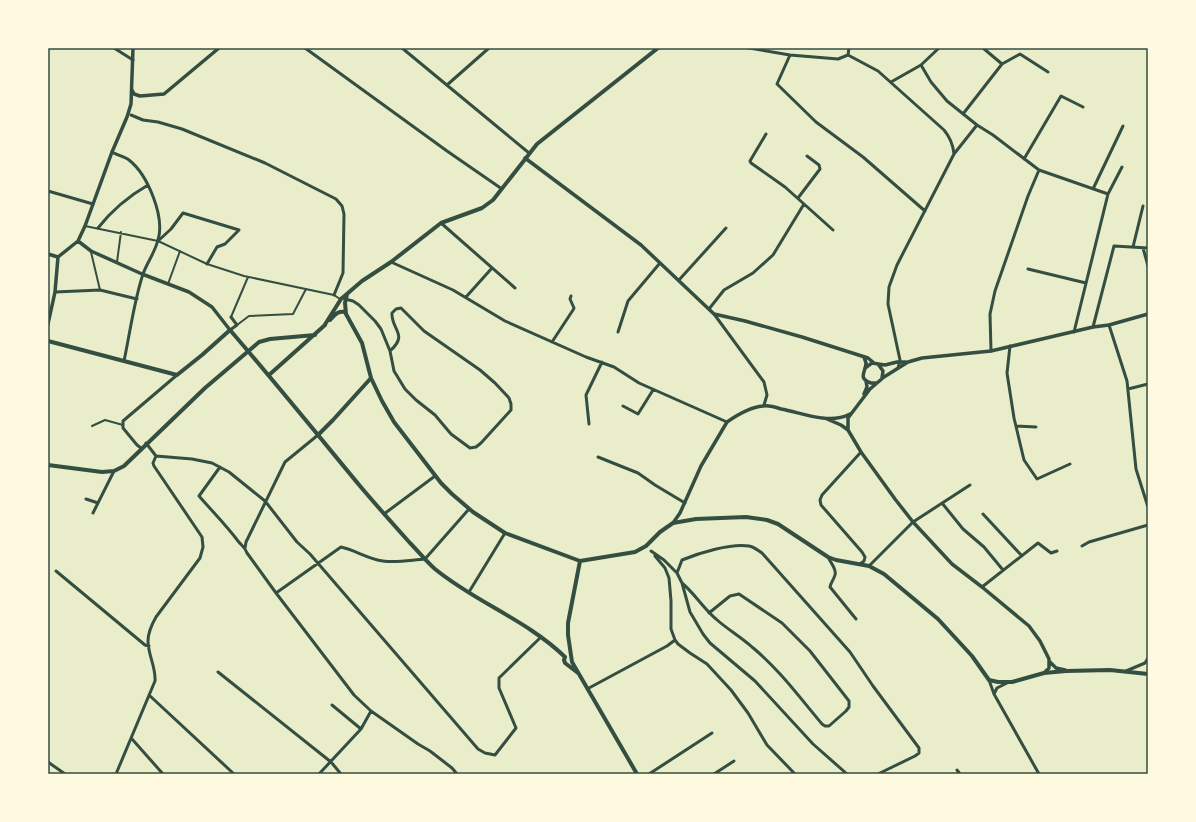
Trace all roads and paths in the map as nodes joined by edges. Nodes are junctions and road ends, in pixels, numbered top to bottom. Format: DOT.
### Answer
graph roads {
  1 [pos="114,48"];
  2 [pos="133,48"];
  3 [pos="219,48"];
  4 [pos="305,48"];
  5 [pos="402,48"];
  6 [pos="489,48"];
  7 [pos="658,48"];
  8 [pos="749,48"];
  9 [pos="849,48"];
  10 [pos="939,48"];
  11 [pos="983,48"];
  12 [pos="790,55"];
  13 [pos="848,55"];
  14 [pos="133,60"];
  15 [pos="1002,64"];
  16 [pos="921,65"];
  17 [pos="1048,72"];
  18 [pos="891,82"];
  19 [pos="447,85"];
  20 [pos="132,88"];
  21 [pos="140,96"];
  22 [pos="131,104"];
  23 [pos="1083,107"];
  24 [pos="963,114"];
  25 [pos="131,115"];
  26 [pos="978,125"];
  27 [pos="1123,126"];
  28 [pos="766,134"];
  29 [pos="112,152"];
  30 [pos="529,153"];
  31 [pos="954,154"];
  32 [pos="807,156"];
  33 [pos="525,158"];
  34 [pos="1024,159"];
  35 [pos="1122,168"];
  36 [pos="1039,170"];
  37 [pos="148,185"];
  38 [pos="502,189"];
  39 [pos="1093,189"];
  40 [pos="48,191"];
  41 [pos="1108,194"];
  42 [pos="798,198"];
  43 [pos="93,204"];
  44 [pos="804,204"];
  45 [pos="1143,206"];
  46 [pos="924,210"];
  47 [pos="440,223"];
  48 [pos="85,226"];
  49 [pos="98,228"];
  50 [pos="726,228"];
  51 [pos="833,230"];
  52 [pos="121,232"];
  53 [pos="78,240"];
  54 [pos="158,241"];
  55 [pos="1133,247"];
  56 [pos="1143,248"];
  57 [pos="1148,248"];
  58 [pos="91,251"];
  59 [pos="180,252"];
  60 [pos="48,254"];
  61 [pos="58,257"];
  62 [pos="117,262"];
  63 [pos="391,262"];
  64 [pos="660,263"];
  65 [pos="207,264"];
  66 [pos="1148,266"];
  67 [pos="492,268"];
  68 [pos="1028,269"];
  69 [pos="143,274"];
  70 [pos="248,277"];
  71 [pos="679,280"];
  72 [pos="1086,283"];
  73 [pos="168,284"];
  74 [pos="515,288"];
  75 [pos="306,289"];
  76 [pos="100,290"];
  77 [pos="55,292"];
  78 [pos="334,295"];
  79 [pos="571,296"];
  80 [pos="466,297"];
  81 [pos="137,299"];
  82 [pos="343,299"];
  83 [pos="709,309"];
  84 [pos="346,314"];
  85 [pos="714,314"];
  86 [pos="1148,314"];
  87 [pos="230,317"];
  88 [pos="48,324"];
  89 [pos="237,325"];
  90 [pos="1109,325"];
  91 [pos="324,326"];
  92 [pos="1093,327"];
  93 [pos="230,330"];
  94 [pos="618,332"];
  95 [pos="1074,332"];
  96 [pos="315,335"];
  97 [pos="48,341"];
  98 [pos="552,342"];
  99 [pos="1010,346"];
  100 [pos="390,351"];
  101 [pos="991,351"];
  102 [pos="864,357"];
  103 [pos="124,361"];
  104 [pos="602,362"];
  105 [pos="898,362"];
  106 [pos="908,362"];
  107 [pos="875,364"];
  108 [pos="865,368"];
  109 [pos="898,368"];
  110 [pos="177,374"];
  111 [pos="269,375"];
  112 [pos="371,378"];
  113 [pos="881,379"];
  114 [pos="865,380"];
  115 [pos="877,383"];
  116 [pos="1148,384"];
  117 [pos="1128,389"];
  118 [pos="653,390"];
  119 [pos="863,398"];
  120 [pos="764,405"];
  121 [pos="623,406"];
  122 [pos="851,413"];
  123 [pos="827,419"];
  124 [pos="727,422"];
  125 [pos="123,424"];
  126 [pos="589,424"];
  127 [pos="92,426"];
  128 [pos="1016,426"];
  129 [pos="1036,427"];
  130 [pos="848,430"];
  131 [pos="318,435"];
  132 [pos="146,443"];
  133 [pos="141,448"];
  134 [pos="861,452"];
  135 [pos="156,456"];
  136 [pos="598,457"];
  137 [pos="1070,464"];
  138 [pos="48,465"];
  139 [pos="220,467"];
  140 [pos="114,471"];
  141 [pos="435,476"];
  142 [pos="970,485"];
  143 [pos="86,500"];
  144 [pos="266,501"];
  145 [pos="98,503"];
  146 [pos="685,503"];
  147 [pos="942,503"];
  148 [pos="1148,507"];
  149 [pos="469,509"];
  150 [pos="93,513"];
  151 [pos="384,514"];
  152 [pos="983,514"];
  153 [pos="679,515"];
  154 [pos="684,521"];
  155 [pos="913,522"];
  156 [pos="673,523"];
  157 [pos="1148,525"];
  158 [pos="505,533"];
  159 [pos="646,546"];
  160 [pos="1082,546"];
  161 [pos="245,548"];
  162 [pos="651,551"];
  163 [pos="1057,551"];
  164 [pos="1022,556"];
  165 [pos="828,557"];
  166 [pos="425,559"];
  167 [pos="580,561"];
  168 [pos="318,563"];
  169 [pos="860,564"];
  170 [pos="869,566"];
  171 [pos="1002,570"];
  172 [pos="56,571"];
  173 [pos="677,573"];
  174 [pos="682,583"];
  175 [pos="982,587"];
  176 [pos="469,592"];
  177 [pos="276,593"];
  178 [pos="709,613"];
  179 [pos="856,619"];
  180 [pos="541,637"];
  181 [pos="675,640"];
  182 [pos="149,646"];
  183 [pos="565,657"];
  184 [pos="1148,658"];
  185 [pos="571,661"];
  186 [pos="1050,662"];
  187 [pos="1066,671"];
  188 [pos="1126,671"];
  189 [pos="218,672"];
  190 [pos="1044,673"];
  191 [pos="1148,674"];
  192 [pos="989,680"];
  193 [pos="1007,682"];
  194 [pos="589,688"];
  195 [pos="994,694"];
  196 [pos="150,695"];
  197 [pos="332,705"];
  198 [pos="370,711"];
  199 [pos="361,729"];
  200 [pos="712,733"];
  201 [pos="132,739"];
  202 [pos="734,761"];
  203 [pos="48,762"];
  204 [pos="331,762"];
  205 [pos="958,770"];
  206 [pos="794,773"];
  207 [pos="65,774"];
  208 [pos="116,774"];
  209 [pos="163,774"];
  210 [pos="234,774"];
  211 [pos="318,774"];
  212 [pos="341,774"];
  213 [pos="457,774"];
  214 [pos="637,774"];
  215 [pos="649,774"];
  216 [pos="714,774"];
  217 [pos="788,774"];
  218 [pos="847,774"];
  219 [pos="878,774"];
  220 [pos="960,774"];
  221 [pos="1039,774"];
  1 -- 14 [label="street"];
  2 -- 14 [label="street"];
  3 -- 21 [label="street"];
  4 -- 38 [label="street"];
  5 -- 19 [label="street"];
  6 -- 19 [label="street"];
  7 -- 30 [label="main road"];
  8 -- 12 [label="street"];
  9 -- 13 [label="street"];
  10 -- 16 [label="street"];
  11 -- 15 [label="street"];
  12 -- 13 [label="street"];
  12 -- 46 [label="street"];
  13 -- 18 [label="street"];
  14 -- 20 [label="street"];
  15 -- 17 [label="street"];
  15 -- 24 [label="street"];
  16 -- 18 [label="street"];
  16 -- 24 [label="street"];
  18 -- 31 [label="street"];
  19 -- 30 [label="street"];
  20 -- 21 [label="street"];
  20 -- 22 [label="street"];
  21 -- 22 [label="street"];
  22 -- 29 [label="street"];
  23 -- 34 [label="street"];
  24 -- 26 [label="street"];
  25 -- 78 [label="street"];
  26 -- 31 [label="street"];
  26 -- 34 [label="street"];
  27 -- 39 [label="street"];
  28 -- 42 [label="street"];
  29 -- 37 [label="street"];
  29 -- 43 [label="street"];
  30 -- 33 [label="main road"];
  31 -- 46 [label="street"];
  32 -- 42 [label="street"];
  33 -- 38 [label="main road"];
  33 -- 64 [label="street"];
  34 -- 36 [label="street"];
  35 -- 41 [label="street"];
  36 -- 39 [label="street"];
  36 -- 101 [label="street"];
  37 -- 49 [label="street"];
  37 -- 54 [label="street"];
  38 -- 47 [label="main road"];
  39 -- 41 [label="street"];
  40 -- 43 [label="street"];
  41 -- 72 [label="street"];
  42 -- 44 [label="street"];
  43 -- 48 [label="street"];
  44 -- 51 [label="street"];
  44 -- 83 [label="street"];
  45 -- 55 [label="street"];
  46 -- 105 [label="street"];
  47 -- 63 [label="main road"];
  47 -- 67 [label="street"];
  48 -- 49 [label="street"];
  48 -- 53 [label="street"];
  49 -- 52 [label="street"];
  50 -- 71 [label="street"];
  52 -- 54 [label="street"];
  52 -- 62 [label="street"];
  53 -- 58 [label="street"];
  53 -- 61 [label="street"];
  54 -- 59 [label="street"];
  54 -- 65 [label="street"];
  54 -- 69 [label="street"];
  55 -- 56 [label="street"];
  55 -- 92 [label="street"];
  56 -- 57 [label="street"];
  56 -- 66 [label="street"];
  58 -- 62 [label="street"];
  58 -- 76 [label="street"];
  59 -- 65 [label="street"];
  59 -- 73 [label="street"];
  60 -- 61 [label="street"];
  61 -- 77 [label="street"];
  62 -- 69 [label="street"];
  63 -- 80 [label="street"];
  63 -- 82 [label="main road"];
  64 -- 71 [label="street"];
  64 -- 94 [label="street"];
  65 -- 70 [label="street"];
  67 -- 74 [label="street"];
  67 -- 80 [label="street"];
  68 -- 72 [label="street"];
  69 -- 73 [label="street"];
  69 -- 81 [label="street"];
  70 -- 75 [label="street"];
  70 -- 87 [label="street"];
  71 -- 83 [label="street"];
  72 -- 95 [label="street"];
  73 -- 93 [label="street"];
  75 -- 78 [label="street"];
  75 -- 89 [label="street"];
  76 -- 77 [label="street"];
  76 -- 81 [label="street"];
  77 -- 88 [label="street"];
  78 -- 82 [label="street"];
  79 -- 98 [label="street"];
  80 -- 98 [label="street"];
  81 -- 103 [label="street"];
  82 -- 84 [label="main road"];
  82 -- 91 [label="main road"];
  82 -- 100 [label="street"];
  83 -- 85 [label="street"];
  84 -- 91 [label="main road"];
  84 -- 112 [label="main road"];
  85 -- 102 [label="street"];
  85 -- 120 [label="street"];
  86 -- 90 [label="street"];
  87 -- 89 [label="street"];
  89 -- 93 [label="street"];
  90 -- 92 [label="street"];
  90 -- 117 [label="street"];
  91 -- 96 [label="main road"];
  92 -- 95 [label="street"];
  93 -- 110 [label="main road"];
  93 -- 111 [label="main road"];
  95 -- 99 [label="street"];
  96 -- 111 [label="main road"];
  96 -- 132 [label="main road"];
  97 -- 103 [label="main road"];
  98 -- 104 [label="street"];
  99 -- 101 [label="street"];
  99 -- 128 [label="street"];
  100 -- 100 [label="street"];
  101 -- 106 [label="street"];
  102 -- 107 [label="street"];
  102 -- 108 [label="street"];
  103 -- 110 [label="main road"];
  104 -- 118 [label="street"];
  104 -- 126 [label="street"];
  105 -- 106 [label="street"];
  105 -- 107 [label="street"];
  105 -- 109 [label="street"];
  106 -- 109 [label="street"];
  107 -- 108 [label="street"];
  107 -- 113 [label="street"];
  108 -- 114 [label="street"];
  109 -- 113 [label="street"];
  110 -- 125 [label="street"];
  111 -- 131 [label="main road"];
  112 -- 131 [label="main road"];
  112 -- 141 [label="main road"];
  113 -- 115 [label="street"];
  114 -- 115 [label="street"];
  114 -- 119 [label="street"];
  115 -- 119 [label="street"];
  116 -- 117 [label="street"];
  117 -- 148 [label="street"];
  118 -- 121 [label="street"];
  118 -- 124 [label="street"];
  119 -- 122 [label="street"];
  120 -- 123 [label="street"];
  120 -- 124 [label="street"];
  122 -- 123 [label="street"];
  122 -- 130 [label="street"];
  123 -- 130 [label="street"];
  124 -- 146 [label="street"];
  125 -- 127 [label="street"];
  125 -- 133 [label="street"];
  128 -- 129 [label="street"];
  128 -- 137 [label="street"];
  130 -- 134 [label="street"];
  131 -- 144 [label="street"];
  131 -- 151 [label="main road"];
  132 -- 133 [label="main road"];
  132 -- 135 [label="street"];
  133 -- 140 [label="main road"];
  134 -- 155 [label="street"];
  134 -- 169 [label="street"];
  135 -- 139 [label="street"];
  135 -- 182 [label="street"];
  136 -- 146 [label="street"];
  138 -- 140 [label="main road"];
  139 -- 144 [label="street"];
  139 -- 161 [label="street"];
  140 -- 145 [label="street"];
  141 -- 149 [label="main road"];
  141 -- 151 [label="street"];
  142 -- 147 [label="street"];
  143 -- 145 [label="street"];
  144 -- 161 [label="street"];
  144 -- 168 [label="street"];
  145 -- 150 [label="street"];
  146 -- 153 [label="street"];
  147 -- 155 [label="street"];
  147 -- 171 [label="street"];
  149 -- 158 [label="main road"];
  149 -- 166 [label="street"];
  151 -- 166 [label="main road"];
  152 -- 164 [label="street"];
  153 -- 154 [label="street"];
  153 -- 156 [label="street"];
  154 -- 156 [label="main road"];
  154 -- 165 [label="main road"];
  155 -- 170 [label="street"];
  155 -- 175 [label="street"];
  156 -- 159 [label="main road"];
  157 -- 160 [label="street"];
  158 -- 167 [label="main road"];
  158 -- 176 [label="street"];
  159 -- 162 [label="street"];
  159 -- 167 [label="main road"];
  161 -- 177 [label="street"];
  162 -- 173 [label="street"];
  162 -- 181 [label="street"];
  163 -- 164 [label="street"];
  164 -- 171 [label="street"];
  165 -- 169 [label="main road"];
  165 -- 179 [label="street"];
  166 -- 168 [label="street"];
  166 -- 176 [label="main road"];
  167 -- 185 [label="main road"];
  168 -- 177 [label="street"];
  168 -- 180 [label="street"];
  169 -- 170 [label="main road"];
  170 -- 192 [label="main road"];
  171 -- 175 [label="street"];
  172 -- 182 [label="street"];
  173 -- 174 [label="street"];
  173 -- 219 [label="street"];
  174 -- 178 [label="street"];
  174 -- 218 [label="street"];
  175 -- 186 [label="street"];
  176 -- 180 [label="main road"];
  177 -- 198 [label="street"];
  178 -- 178 [label="street"];
  180 -- 183 [label="main road"];
  181 -- 194 [label="street"];
  181 -- 206 [label="street"];
  182 -- 196 [label="street"];
  183 -- 185 [label="main road"];
  183 -- 185 [label="main road"];
  184 -- 188 [label="street"];
  185 -- 194 [label="main road"];
  186 -- 187 [label="street"];
  186 -- 190 [label="street"];
  187 -- 188 [label="main road"];
  187 -- 190 [label="main road"];
  188 -- 191 [label="main road"];
  189 -- 204 [label="street"];
  190 -- 193 [label="main road"];
  192 -- 193 [label="main road"];
  192 -- 195 [label="street"];
  193 -- 195 [label="street"];
  194 -- 214 [label="main road"];
  195 -- 221 [label="street"];
  196 -- 201 [label="street"];
  196 -- 210 [label="street"];
  197 -- 199 [label="street"];
  198 -- 199 [label="street"];
  198 -- 213 [label="street"];
  199 -- 204 [label="street"];
  200 -- 215 [label="street"];
  201 -- 208 [label="street"];
  201 -- 209 [label="street"];
  202 -- 216 [label="street"];
  203 -- 207 [label="street"];
  204 -- 211 [label="street"];
  204 -- 212 [label="street"];
  205 -- 220 [label="street"];
  206 -- 217 [label="street"];
}
